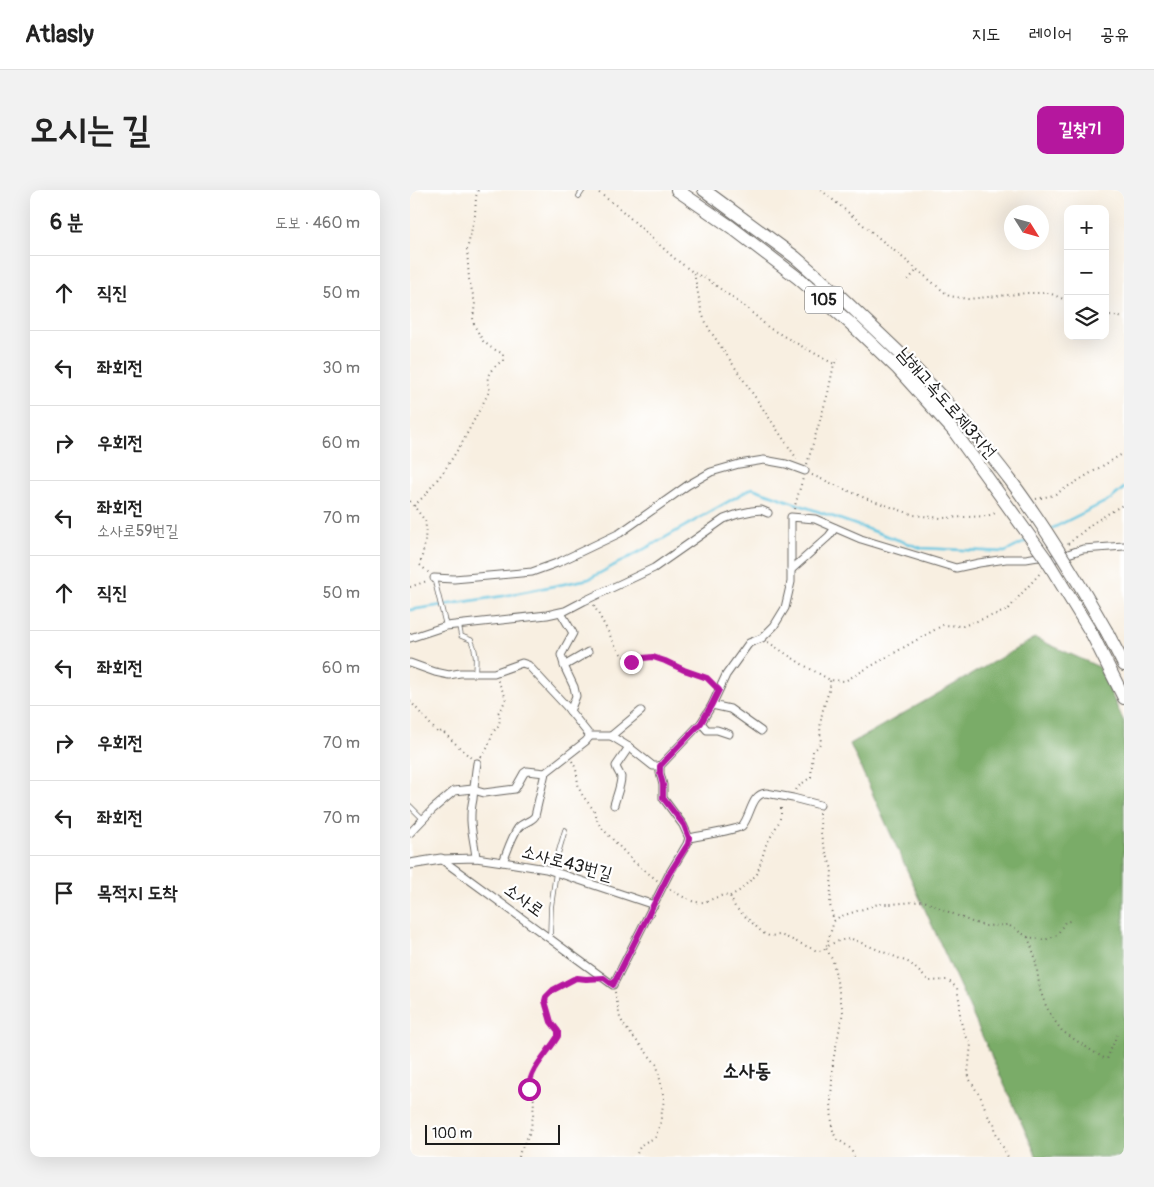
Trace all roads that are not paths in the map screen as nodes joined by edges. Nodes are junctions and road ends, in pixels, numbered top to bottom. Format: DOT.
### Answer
graph roads {
  1 [pos="583,190"];
  2 [pos="677,190"];
  3 [pos="704,190"];
  4 [pos="579,196"];
  5 [pos="804,474"];
  6 [pos="768,513"];
  7 [pos="835,528"];
  8 [pos="1124,546"];
  9 [pos="791,570"];
  10 [pos="434,578"];
  11 [pos="561,613"];
  12 [pos="459,625"];
  13 [pos="446,626"];
  14 [pos="410,638"];
  15 [pos="588,652"];
  16 [pos="410,663"];
  17 [pos="564,666"];
  18 [pos="1124,666"];
  19 [pos="475,673"];
  20 [pos="1124,698"];
  21 [pos="712,704"];
  22 [pos="570,711"];
  23 [pos="642,712"];
  24 [pos="701,723"];
  25 [pos="761,731"];
  26 [pos="729,734"];
  27 [pos="590,736"];
  28 [pos="611,736"];
  29 [pos="629,747"];
  30 [pos="478,763"];
  31 [pos="660,766"];
  32 [pos="545,773"];
  33 [pos="473,789"];
  34 [pos="614,805"];
  35 [pos="820,805"];
  36 [pos="410,806"];
  37 [pos="424,820"];
  38 [pos="565,830"];
  39 [pos="410,833"];
  40 [pos="689,838"];
  41 [pos="476,858"];
  42 [pos="441,859"];
  43 [pos="503,862"];
  44 [pos="410,864"];
  45 [pos="554,872"];
  46 [pos="654,904"];
  47 [pos="550,939"];
  1 -- 4 [label="lane"];
  2 -- 20 [label="highway, 남해고속도로제3지선 / 105, bridge"];
  3 -- 18 [label="highway, 남해고속도로제3지선 / 105, bridge"];
  5 -- 10 [label="street"];
  6 -- 11 [label="street"];
  7 -- 8 [label="street"];
  7 -- 9 [label="street"];
  7 -- 9 [label="street"];
  9 -- 21 [label="street"];
  10 -- 13 [label="lane"];
  11 -- 12 [label="street"];
  11 -- 17 [label="street"];
  12 -- 13 [label="street"];
  12 -- 19 [label="lane"];
  13 -- 14 [label="street"];
  15 -- 17 [label="street"];
  16 -- 19 [label="street"];
  17 -- 22 [label="street"];
  19 -- 22 [label="street"];
  21 -- 24 [label="street"];
  21 -- 25 [label="street"];
  22 -- 27 [label="street"];
  23 -- 28 [label="street"];
  24 -- 26 [label="street"];
  24 -- 31 [label="street"];
  27 -- 28 [label="street"];
  27 -- 32 [label="street"];
  28 -- 29 [label="street"];
  29 -- 31 [label="street"];
  29 -- 34 [label="street"];
  30 -- 33 [label="street"];
  31 -- 40 [label="street"];
  32 -- 33 [label="street"];
  32 -- 43 [label="street"];
  33 -- 37 [label="street"];
  33 -- 41 [label="street"];
  35 -- 40 [label="street"];
  36 -- 37 [label="lane"];
  37 -- 39 [label="street"];
  38 -- 45 [label="lane"];
  40 -- 46 [label="street"];
  41 -- 42 [label="street, 소사로43번길"];
  41 -- 43 [label="street, 소사로43번길"];
  42 -- 44 [label="street"];
  42 -- 47 [label="street, 소사로"];
  43 -- 45 [label="street, 소사로43번길"];
  45 -- 46 [label="street, 소사로43번길"];
  45 -- 47 [label="lane"];
  46 -- 47 [label="street, 소사로"];
}
